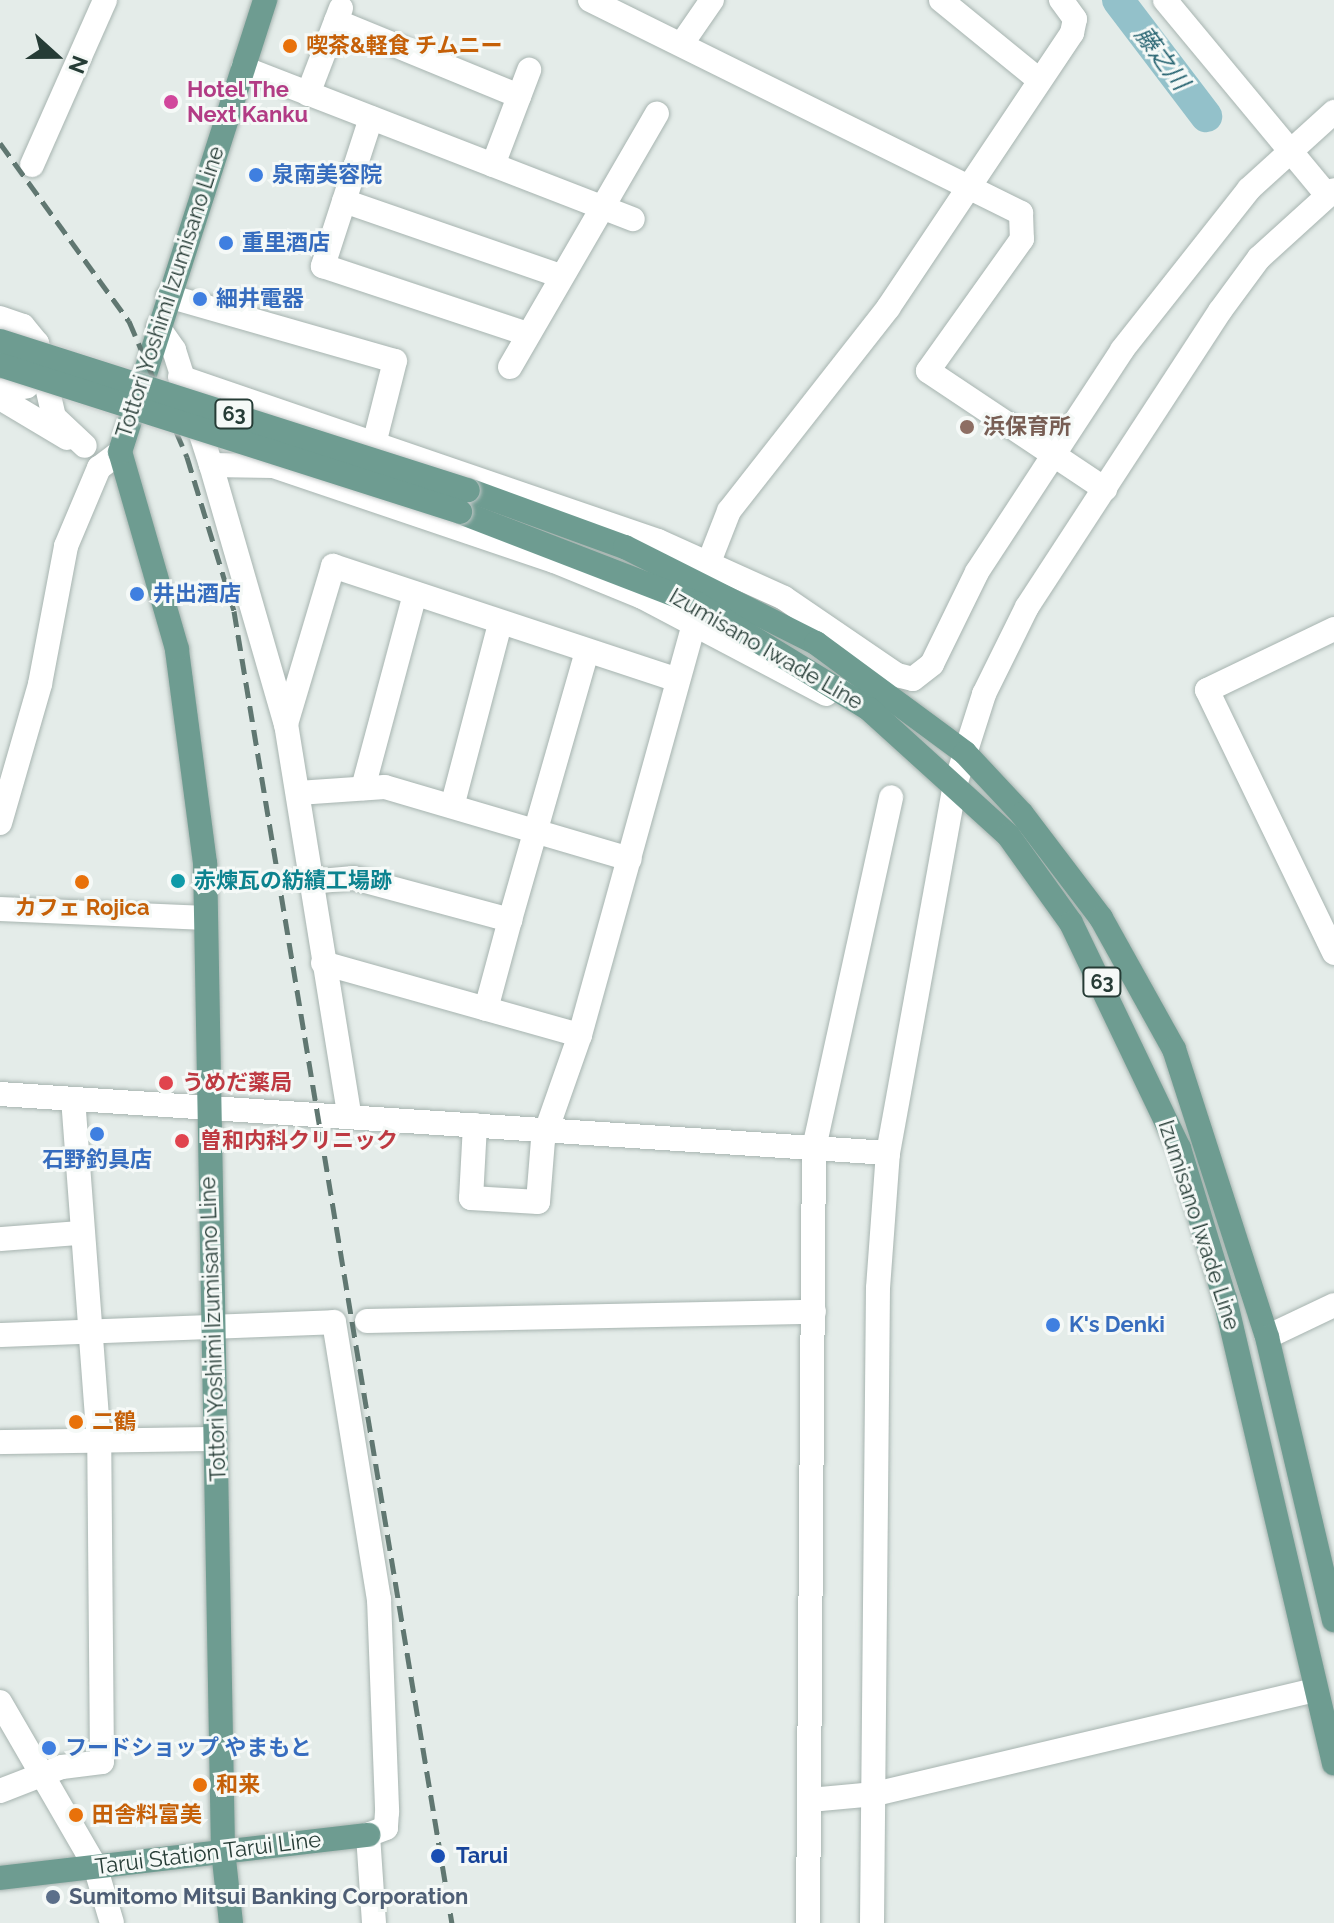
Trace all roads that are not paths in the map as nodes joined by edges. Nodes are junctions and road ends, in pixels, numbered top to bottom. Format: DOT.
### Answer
graph roads {
  1 [pos="105,0"];
  2 [pos="265,0"];
  3 [pos="712,0"];
  4 [pos="941,0"];
  5 [pos="1165,0"];
  6 [pos="599,2"];
  7 [pos="1067,2"];
  8 [pos="634,9"];
  9 [pos="683,42"];
  10 [pos="243,68"];
  11 [pos="529,70"];
  12 [pos="1039,80"];
  13 [pos="308,94"];
  14 [pos="519,96"];
  15 [pos="1334,112"];
  16 [pos="657,113"];
  17 [pos="371,118"];
  18 [pos="1291,149"];
  19 [pos="32,165"];
  20 [pos="493,165"];
  21 [pos="968,184"];
  22 [pos="1331,192"];
  23 [pos="344,201"];
  24 [pos="603,207"];
  25 [pos="633,219"];
  26 [pos="561,276"];
  27 [pos="168,296"];
  28 [pos="0,318"];
  29 [pos="158,327"];
  30 [pos="527,334"];
  31 [pos="0,341"];
  32 [pos="0,365"];
  33 [pos="510,367"];
  34 [pos="40,373"];
  35 [pos="180,377"];
  36 [pos="0,391"];
  37 [pos="0,398"];
  38 [pos="375,440"];
  39 [pos="85,446"];
  40 [pos="120,452"];
  41 [pos="1049,453"];
  42 [pos="211,465"];
  43 [pos="1105,489"];
  44 [pos="464,501"];
  45 [pos="709,562"];
  46 [pos="415,594"];
  47 [pos="500,624"];
  48 [pos="694,624"];
  49 [pos="1334,629"];
  50 [pos="587,652"];
  51 [pos="678,680"];
  52 [pos="286,724"];
  53 [pos="889,726"];
  54 [pos="965,753"];
  55 [pos="955,785"];
  56 [pos="363,788"];
  57 [pos="298,793"];
  58 [pos="891,797"];
  59 [pos="453,803"];
  60 [pos="0,823"];
  61 [pos="536,830"];
  62 [pos="630,859"];
  63 [pos="309,882"];
  64 [pos="0,909"];
  65 [pos="206,918"];
  66 [pos="510,920"];
  67 [pos="1334,953"];
  68 [pos="323,963"];
  69 [pos="486,1009"];
  70 [pos="580,1035"];
  71 [pos="0,1094"];
  72 [pos="73,1099"];
  73 [pos="206,1104"];
  74 [pos="349,1115"];
  75 [pos="475,1125"];
  76 [pos="549,1131"];
  77 [pos="814,1148"];
  78 [pos="888,1153"];
  79 [pos="78,1233"];
  80 [pos="0,1239"];
  81 [pos="1334,1305"];
  82 [pos="814,1312"];
  83 [pos="367,1321"];
  84 [pos="215,1328"];
  85 [pos="88,1332"];
  86 [pos="0,1335"];
  87 [pos="1267,1337"];
  88 [pos="216,1439"];
  89 [pos="0,1442"];
  90 [pos="99,1444"];
  91 [pos="1334,1620"];
  92 [pos="1316,1690"];
  93 [pos="0,1702"];
  94 [pos="1334,1763"];
  95 [pos="40,1777"];
  96 [pos="0,1791"];
  97 [pos="875,1794"];
  98 [pos="810,1800"];
  99 [pos="368,1835"];
  100 [pos="223,1850"];
  101 [pos="95,1866"];
  102 [pos="0,1878"];
  103 [pos="112,1923"];
  104 [pos="231,1923"];
  105 [pos="374,1923"];
  106 [pos="808,1923"];
  107 [pos="872,1923"];
  1 -- 19 [label="street"];
  2 -- 10 [label="main road, Tottori Yoshimi Izumisano Line"];
  3 -- 9 [label="street"];
  4 -- 12 [label="street"];
  5 -- 18 [label="street"];
  6 -- 8 [label="street"];
  7 -- 12 [label="street"];
  8 -- 9 [label="street"];
  9 -- 21 [label="street"];
  10 -- 13 [label="street"];
  10 -- 27 [label="main road, Tottori Yoshimi Izumisano Line"];
  11 -- 14 [label="street"];
  12 -- 21 [label="street"];
  13 -- 14 [label="street"];
  13 -- 17 [label="street"];
  14 -- 20 [label="street"];
  15 -- 18 [label="street"];
  16 -- 24 [label="street"];
  17 -- 20 [label="street"];
  17 -- 23 [label="street"];
  18 -- 22 [label="street"];
  18 -- 41 [label="street"];
  20 -- 24 [label="street"];
  21 -- 41 [label="street"];
  21 -- 45 [label="street"];
  22 -- 43 [label="street"];
  23 -- 26 [label="street"];
  23 -- 30 [label="street"];
  24 -- 25 [label="street"];
  24 -- 26 [label="street"];
  26 -- 30 [label="street"];
  27 -- 29 [label="main road, Tottori Yoshimi Izumisano Line"];
  27 -- 38 [label="street"];
  28 -- 34 [label="street"];
  29 -- 35 [label="street"];
  29 -- 40 [label="main road, Tottori Yoshimi Izumisano Line"];
  30 -- 33 [label="street"];
  31 -- 44 [label="main road, Izumisano Iwade Line / 63, bridge"];
  32 -- 44 [label="main road, Izumisano Iwade Line / 63, bridge"];
  34 -- 36 [label="street"];
  34 -- 39 [label="street"];
  35 -- 38 [label="street"];
  35 -- 42 [label="street"];
  37 -- 39 [label="street"];
  38 -- 45 [label="street"];
  39 -- 40 [label="street"];
  40 -- 60 [label="street"];
  40 -- 65 [label="main road, Tottori Yoshimi Izumisano Line"];
  41 -- 43 [label="street"];
  41 -- 45 [label="street"];
  42 -- 48 [label="street"];
  42 -- 52 [label="street"];
  43 -- 54 [label="street"];
  44 -- 53 [label="main road, Izumisano Iwade Line / 63"];
  44 -- 54 [label="main road, Izumisano Iwade Line / 63"];
  46 -- 47 [label="street"];
  46 -- 52 [label="street"];
  46 -- 56 [label="street"];
  47 -- 50 [label="street"];
  47 -- 59 [label="street"];
  48 -- 51 [label="street"];
  48 -- 53 [label="street"];
  49 -- 67 [label="street"];
  50 -- 51 [label="street"];
  50 -- 61 [label="street"];
  51 -- 62 [label="street"];
  52 -- 57 [label="street"];
  53 -- 55 [label="main road, Izumisano Iwade Line / 63"];
  54 -- 55 [label="street"];
  54 -- 87 [label="main road, Izumisano Iwade Line / 63"];
  55 -- 78 [label="street"];
  55 -- 92 [label="main road, Izumisano Iwade Line / 63"];
  56 -- 57 [label="street"];
  56 -- 59 [label="street"];
  57 -- 63 [label="street"];
  58 -- 77 [label="street"];
  59 -- 61 [label="street"];
  61 -- 62 [label="street"];
  61 -- 66 [label="street"];
  62 -- 70 [label="street"];
  63 -- 66 [label="street"];
  63 -- 68 [label="street"];
  64 -- 65 [label="street"];
  65 -- 73 [label="main road, Tottori Yoshimi Izumisano Line"];
  66 -- 69 [label="street"];
  68 -- 69 [label="street"];
  68 -- 74 [label="street"];
  69 -- 70 [label="street"];
  70 -- 76 [label="street"];
  71 -- 72 [label="street"];
  72 -- 73 [label="street"];
  72 -- 79 [label="street"];
  73 -- 74 [label="street"];
  73 -- 84 [label="main road, Tottori Yoshimi Izumisano Line"];
  74 -- 75 [label="street"];
  75 -- 76 [label="street"];
  75 -- 76 [label="street"];
  76 -- 77 [label="street"];
  77 -- 78 [label="street"];
  77 -- 82 [label="street"];
  78 -- 97 [label="street"];
  79 -- 80 [label="street"];
  79 -- 85 [label="street"];
  81 -- 87 [label="street"];
  82 -- 83 [label="street"];
  82 -- 98 [label="street"];
  84 -- 85 [label="street"];
  84 -- 88 [label="main road, Tottori Yoshimi Izumisano Line"];
  84 -- 99 [label="street"];
  85 -- 86 [label="street"];
  85 -- 90 [label="street"];
  87 -- 91 [label="main road, Izumisano Iwade Line / 63"];
  88 -- 90 [label="street"];
  88 -- 100 [label="main road, Tottori Yoshimi Izumisano Line"];
  89 -- 90 [label="street"];
  90 -- 95 [label="street"];
  92 -- 94 [label="main road, Izumisano Iwade Line / 63"];
  92 -- 97 [label="street"];
  93 -- 95 [label="street"];
  95 -- 96 [label="street"];
  95 -- 101 [label="street"];
  97 -- 98 [label="street"];
  97 -- 107 [label="street"];
  98 -- 106 [label="street"];
  99 -- 100 [label="main road, Tarui Station Tarui Line"];
  99 -- 105 [label="street"];
  100 -- 101 [label="main road, Tarui Station Tarui Line"];
  100 -- 104 [label="main road, Tottori Yoshimi Izumisano Line"];
  101 -- 102 [label="main road, Tarui Station Tarui Line"];
  101 -- 103 [label="street"];
}
